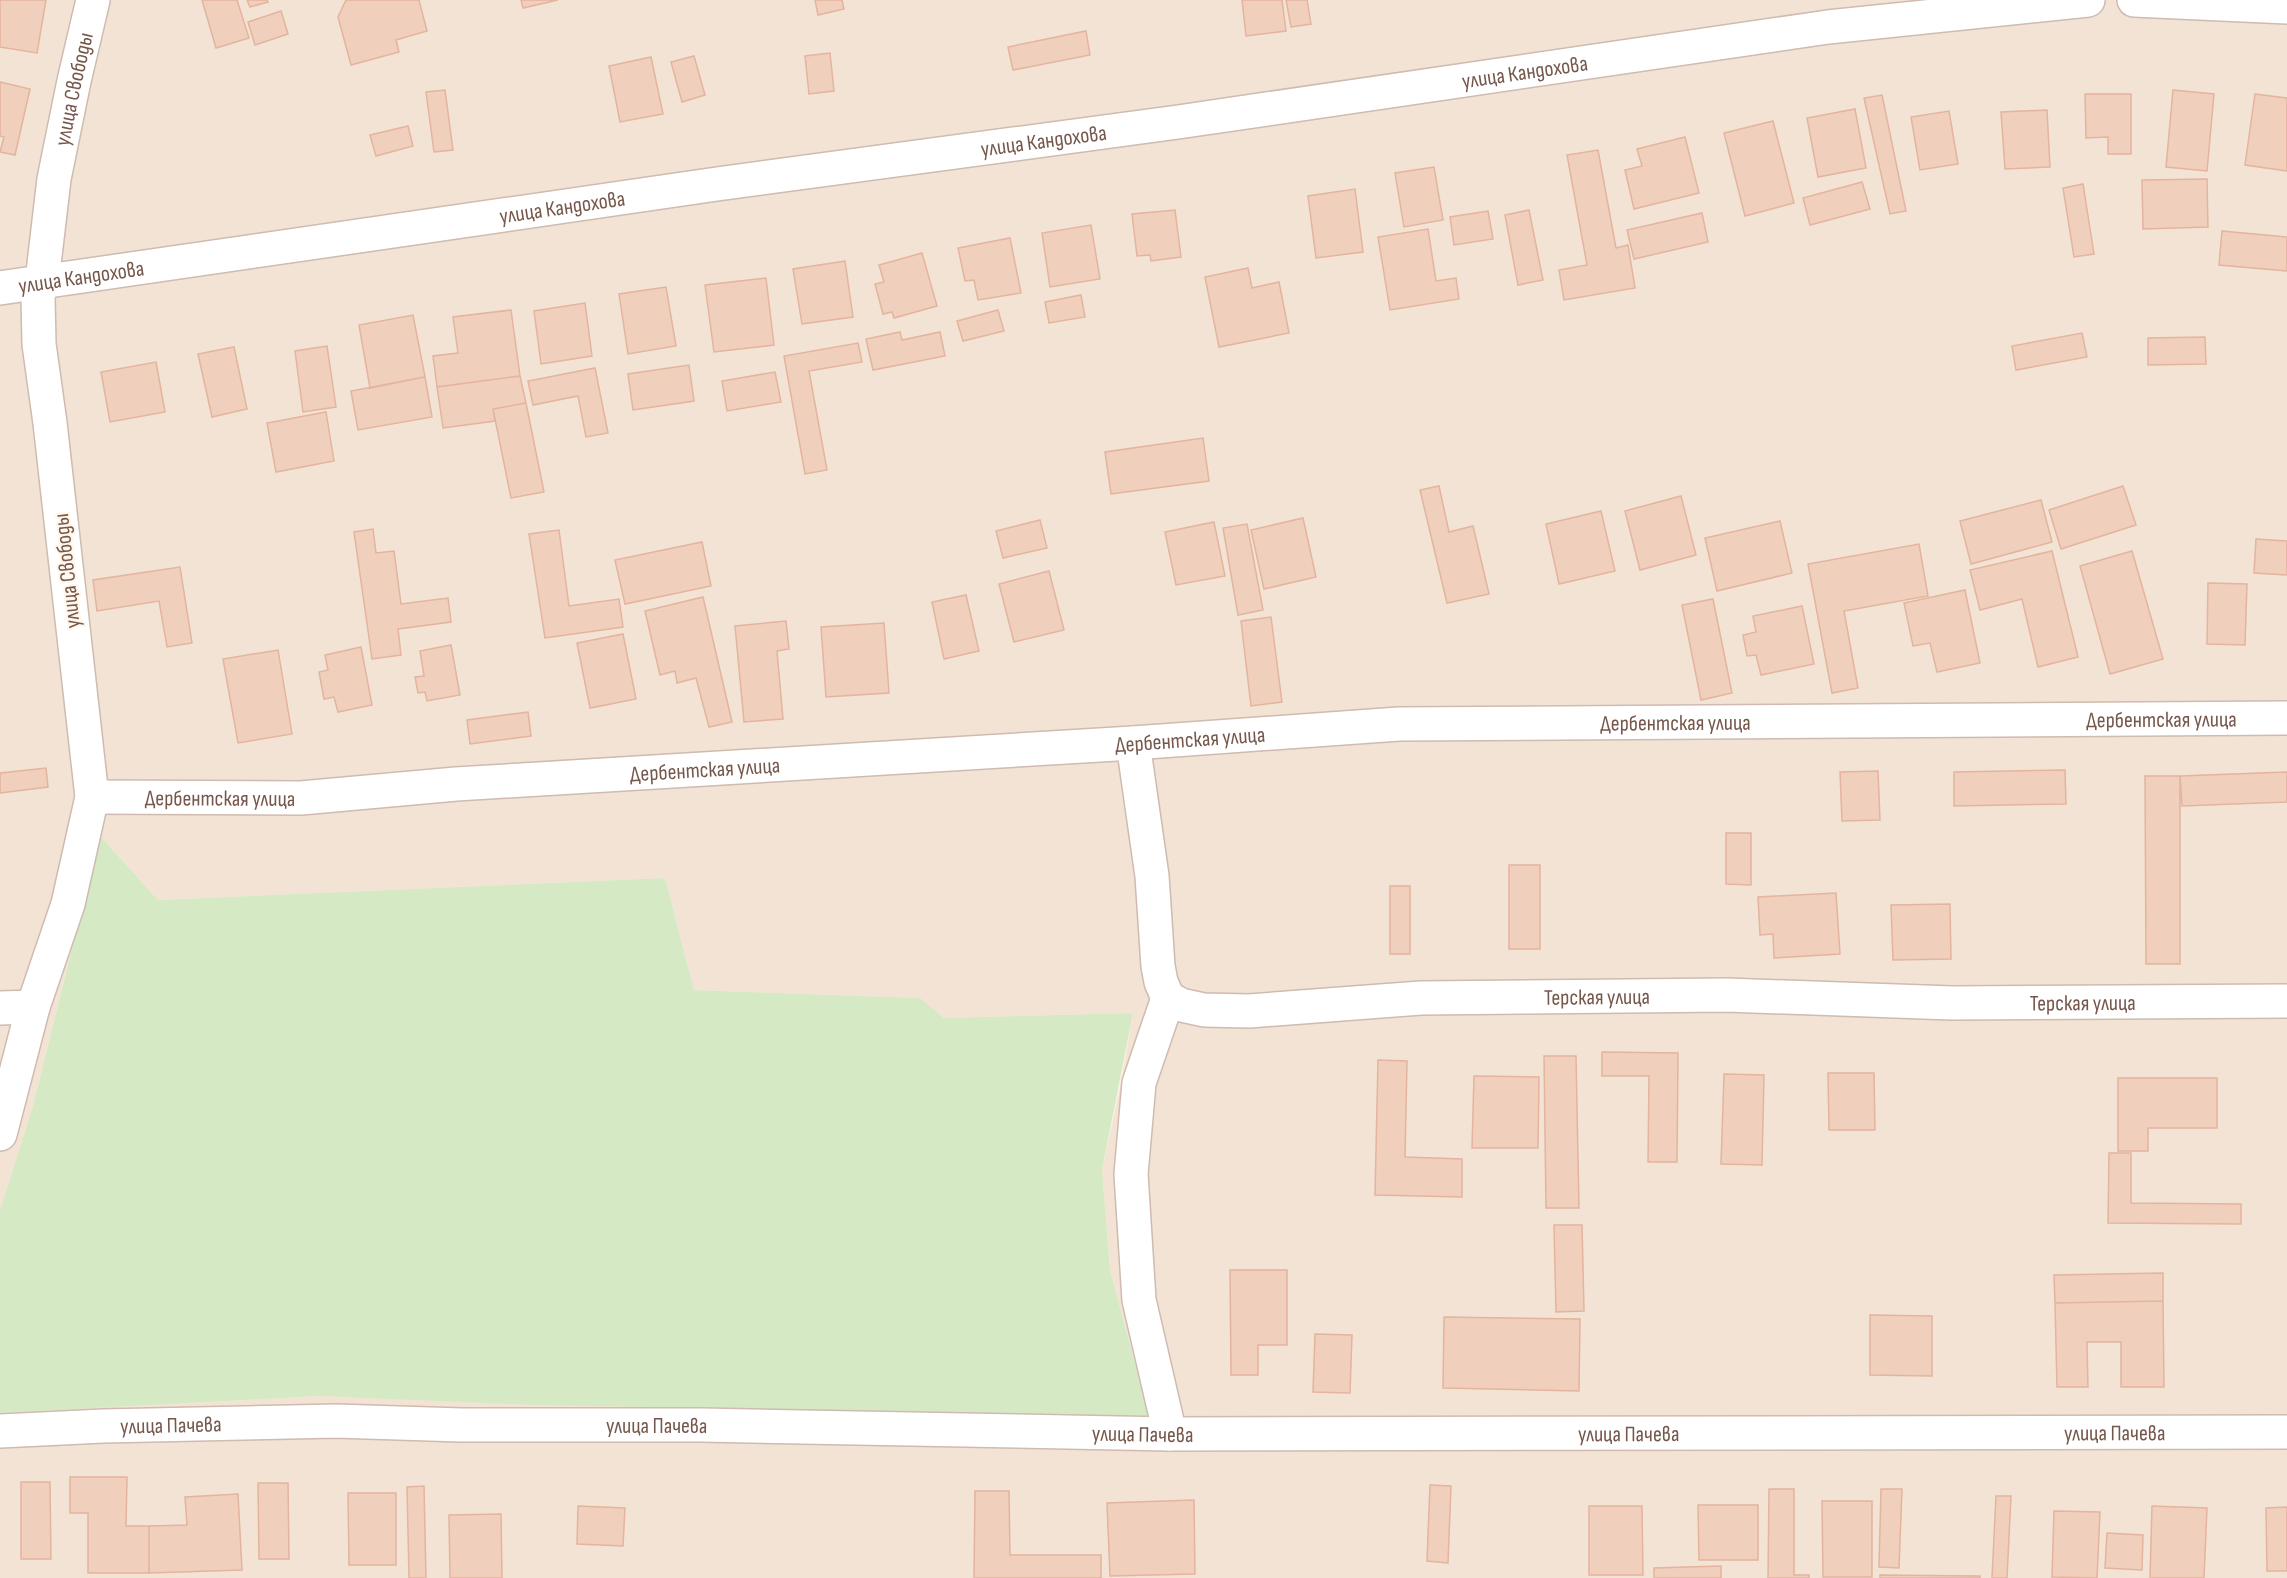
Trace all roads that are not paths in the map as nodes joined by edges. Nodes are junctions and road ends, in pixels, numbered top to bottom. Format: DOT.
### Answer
graph roads {
  1 [pos="93,0"];
  2 [pos="2088,0"];
  3 [pos="2134,0"];
  4 [pos="2287,7"];
  5 [pos="42,281"];
  6 [pos="0,288"];
  7 [pos="2287,718"];
  8 [pos="1133,743"];
  9 [pos="92,797"];
  10 [pos="1168,998"];
  11 [pos="2287,1001"];
  12 [pos="33,1007"];
  13 [pos="0,1008"];
  14 [pos="0,1134"];
  15 [pos="0,1431"];
  16 [pos="2287,1432"];
  17 [pos="1170,1434"];
  1 -- 5 [label="street, улица Свободы"];
  2 -- 5 [label="street, улица Кандохова"];
  3 -- 4 [label="street"];
  5 -- 6 [label="street, улица Кандохова"];
  5 -- 9 [label="street, улица Свободы"];
  7 -- 8 [label="street, Дербентская улица"];
  8 -- 9 [label="street, Дербентская улица"];
  8 -- 10 [label="street"];
  9 -- 12 [label="street, улица Свободы"];
  10 -- 11 [label="street, Терская улица"];
  10 -- 17 [label="street"];
  12 -- 13 [label="street"];
  12 -- 14 [label="street, улица Свободы"];
  15 -- 17 [label="street, улица Пачева"];
  16 -- 17 [label="street, улица Пачева"];
}
